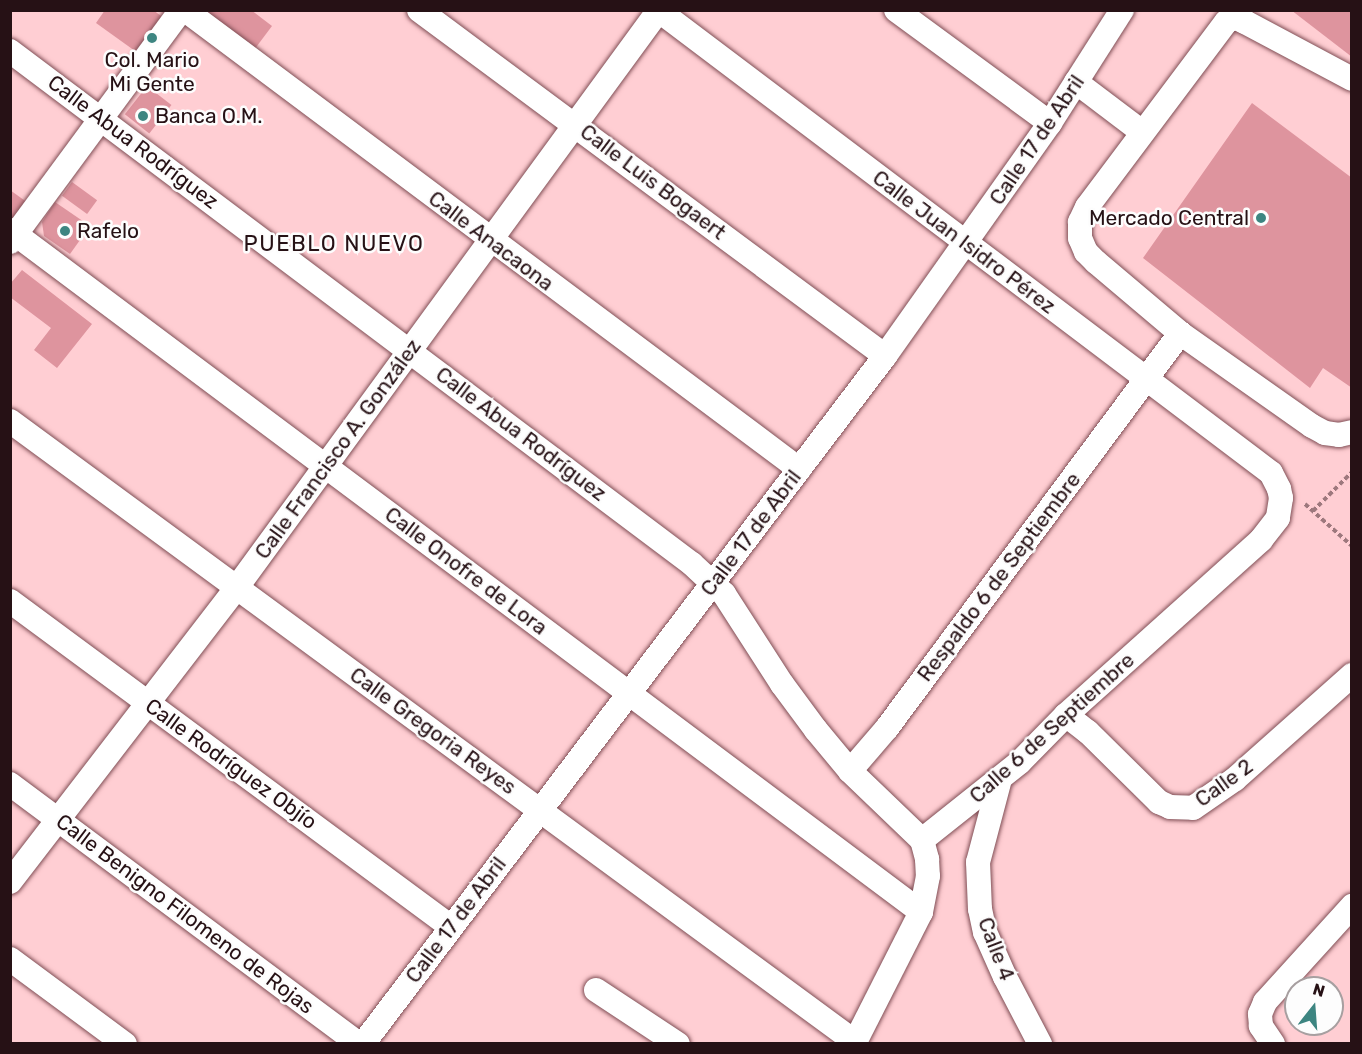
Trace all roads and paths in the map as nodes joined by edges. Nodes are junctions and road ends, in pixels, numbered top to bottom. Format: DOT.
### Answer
graph roads {
  1 [pos="183,10"];
  2 [pos="419,10"];
  3 [pos="896,10"];
  4 [pos="1122,10"];
  5 [pos="658,11"];
  6 [pos="10,51"];
  7 [pos="1352,79"];
  8 [pos="1076,82"];
  9 [pos="102,118"];
  10 [pos="1050,123"];
  11 [pos="575,124"];
  12 [pos="1142,132"];
  13 [pos="12,236"];
  14 [pos="490,240"];
  15 [pos="966,243"];
  16 [pos="1180,333"];
  17 [pos="410,350"];
  18 [pos="885,357"];
  19 [pos="1145,381"];
  20 [pos="10,421"];
  21 [pos="1352,432"];
  22 [pos="325,466"];
  23 [pos="799,470"];
  24 [pos="1352,472"];
  25 [pos="1271,473"];
  26 [pos="1304,503"];
  27 [pos="1312,511"];
  28 [pos="1352,546"];
  29 [pos="714,583"];
  30 [pos="237,587"];
  31 [pos="10,601"];
  32 [pos="1352,675"];
  33 [pos="628,693"];
  34 [pos="147,703"];
  35 [pos="1066,715"];
  36 [pos="850,771"];
  37 [pos="999,779"];
  38 [pos="10,784"];
  39 [pos="539,810"];
  40 [pos="58,819"];
  41 [pos="922,840"];
  42 [pos="10,882"];
  43 [pos="1352,906"];
  44 [pos="921,912"];
  45 [pos="451,927"];
  46 [pos="10,959"];
  47 [pos="596,990"];
  48 [pos="855,1043"];
  49 [pos="125,1044"];
  50 [pos="361,1044"];
  51 [pos="678,1044"];
  52 [pos="1040,1044"];
  53 [pos="1274,1044"];
  1 -- 9 [label="street"];
  1 -- 14 [label="street, Calle Anacaona"];
  2 -- 11 [label="street, Calle Luis Bogaert"];
  3 -- 10 [label="street"];
  4 -- 8 [label="street, Calle 17 de Abril"];
  5 -- 11 [label="street, Calle Francisco A. González"];
  5 -- 15 [label="street, Calle Juan Isidro Pérez"];
  6 -- 9 [label="street, Calle Abua Rodríguez"];
  7 -- 12 [label="street"];
  8 -- 10 [label="street, Calle 17 de Abril"];
  8 -- 12 [label="street"];
  9 -- 13 [label="street"];
  9 -- 17 [label="street, Calle Abua Rodríguez"];
  10 -- 15 [label="street, Calle 17 de Abril"];
  11 -- 14 [label="street, Calle Francisco A. González"];
  11 -- 18 [label="street, Calle Luis Bogaert"];
  12 -- 16 [label="street"];
  13 -- 22 [label="street, Calle Onofre de Lora"];
  14 -- 17 [label="street, Calle Francisco A. González"];
  14 -- 23 [label="street, Calle Anacaona"];
  15 -- 18 [label="street, Calle 17 de Abril"];
  15 -- 19 [label="street, Calle Juan Isidro Pérez"];
  16 -- 19 [label="street, Respaldo 6 de Septiembre"];
  16 -- 21 [label="street"];
  17 -- 22 [label="street, Calle Francisco A. González"];
  17 -- 29 [label="street, Calle Abua Rodríguez"];
  18 -- 23 [label="street, Calle 17 de Abril"];
  19 -- 25 [label="street, Calle Juan Isidro Pérez"];
  19 -- 36 [label="street, Respaldo 6 de Septiembre"];
  20 -- 30 [label="street, Calle Gregoria Reyes"];
  22 -- 30 [label="street, Calle Francisco A. González"];
  22 -- 33 [label="street, Calle Onofre de Lora"];
  23 -- 29 [label="street, Calle 17 de Abril"];
  24 -- 27 [label="path"];
  25 -- 35 [label="street, Calle 6 de Septiembre"];
  26 -- 27 [label="path"];
  27 -- 28 [label="path"];
  29 -- 33 [label="street, Calle 17 de Abril"];
  29 -- 36 [label="street, Calle Abua Rodríguez"];
  30 -- 34 [label="street, Calle Francisco A. González"];
  30 -- 39 [label="street, Calle Gregoria Reyes"];
  31 -- 34 [label="street, Calle Rodríguez Objío"];
  32 -- 35 [label="street, Calle 2"];
  33 -- 39 [label="street, Calle 17 de Abril"];
  33 -- 44 [label="street, Calle Onofre de Lora"];
  34 -- 40 [label="street, Calle Francisco A. González"];
  34 -- 45 [label="street, Calle Rodríguez Objío"];
  35 -- 37 [label="street, Calle 6 de Septiembre"];
  36 -- 41 [label="street, Calle Abua Rodríguez"];
  37 -- 41 [label="street, Calle 6 de Septiembre"];
  37 -- 52 [label="street, Calle 4"];
  38 -- 40 [label="street, Calle Benigno Filomeno de Rojas"];
  39 -- 45 [label="street, Calle 17 de Abril"];
  39 -- 48 [label="street, Calle Gregoria Reyes"];
  40 -- 42 [label="street, Calle Francisco A. González"];
  40 -- 50 [label="street, Calle Benigno Filomeno de Rojas"];
  41 -- 44 [label="street"];
  43 -- 53 [label="street"];
  44 -- 48 [label="street"];
  45 -- 50 [label="street, Calle 17 de Abril"];
  46 -- 49 [label="street"];
  47 -- 51 [label="street"];
}
